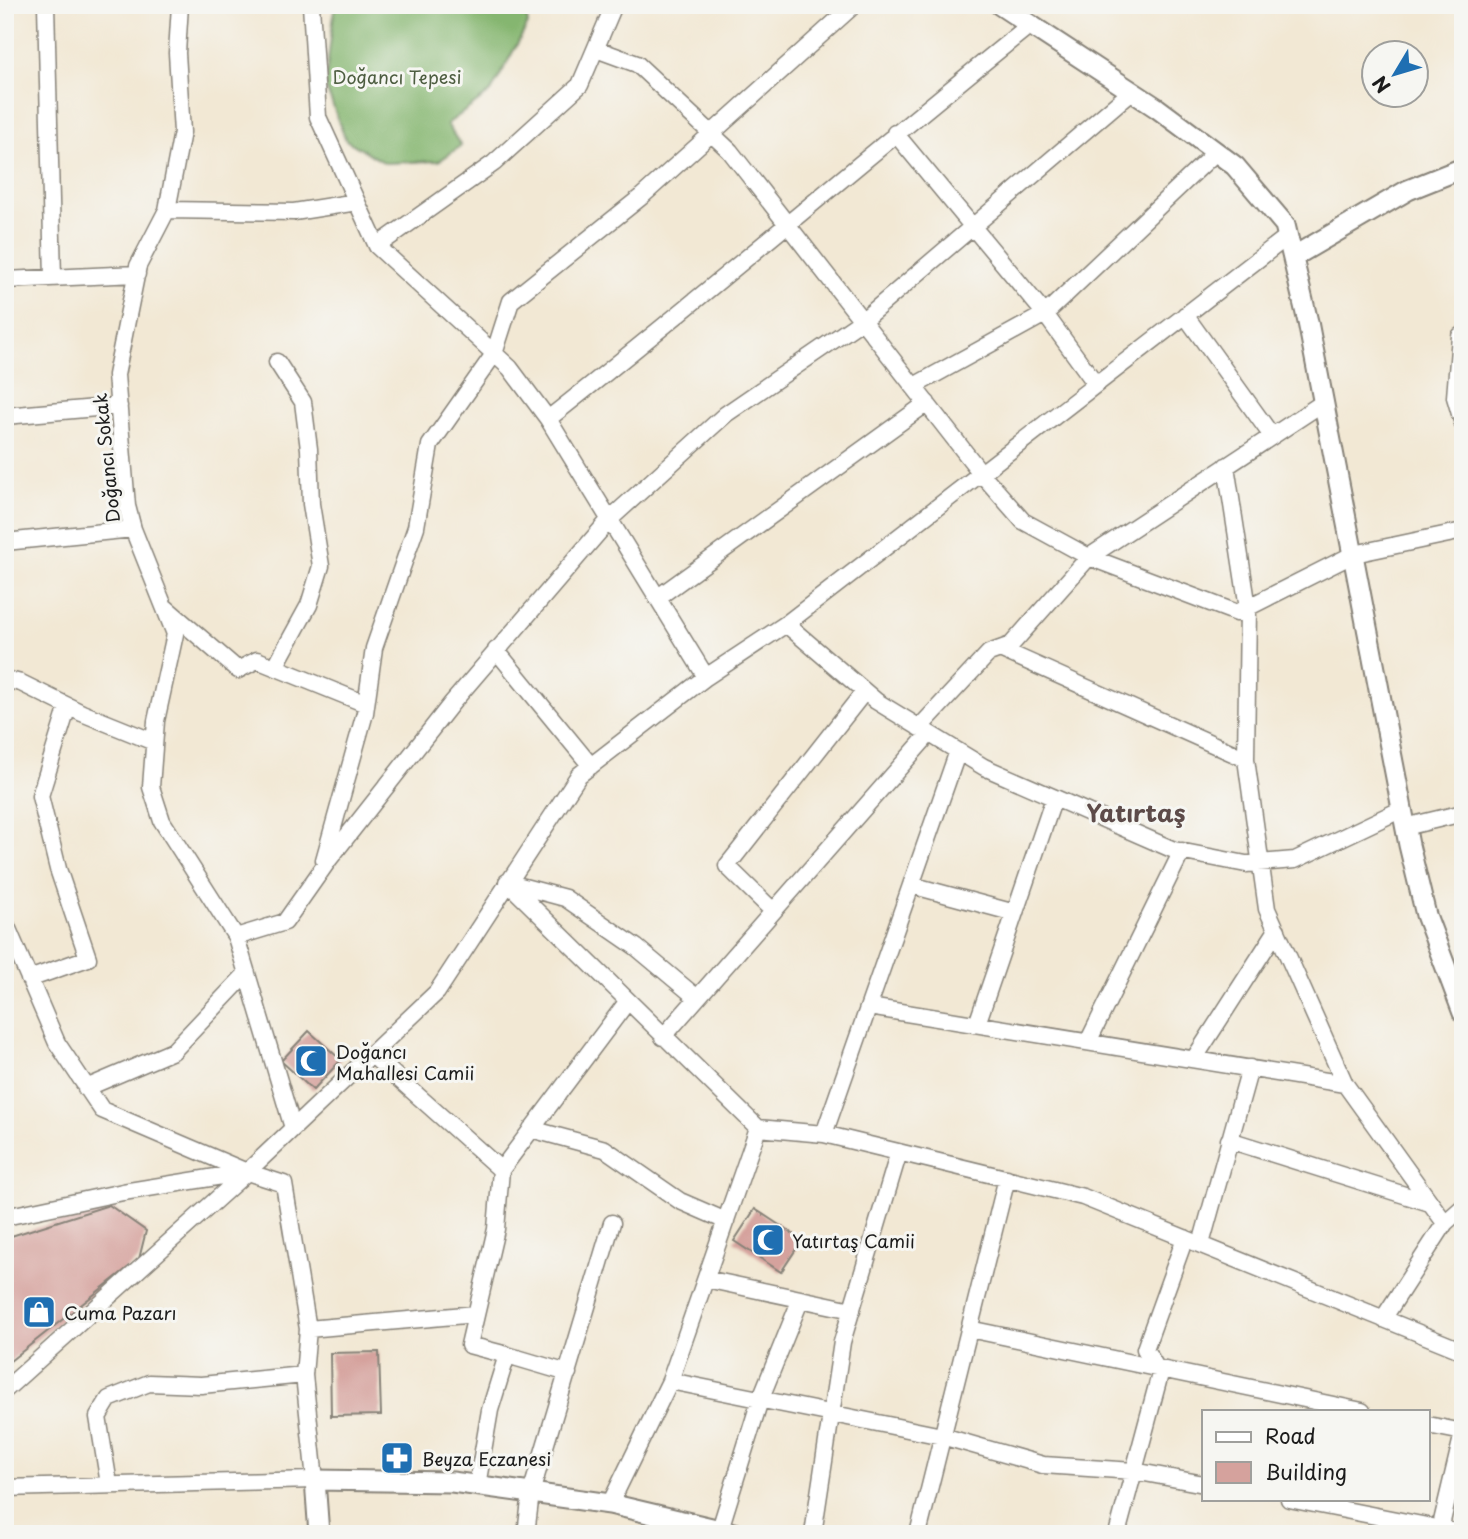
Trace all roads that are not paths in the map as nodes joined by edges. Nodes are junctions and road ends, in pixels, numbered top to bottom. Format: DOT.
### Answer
graph roads {
  1 [pos="46,5"];
  2 [pos="180,5"];
  3 [pos="311,5"];
  4 [pos="614,5"];
  5 [pos="854,5"];
  6 [pos="1000,5"];
  7 [pos="1030,25"];
  8 [pos="596,49"];
  9 [pos="1132,91"];
  10 [pos="712,134"];
  11 [pos="895,134"];
  12 [pos="1216,152"];
  13 [pos="1463,168"];
  14 [pos="357,202"];
  15 [pos="167,210"];
  16 [pos="787,223"];
  17 [pos="974,228"];
  18 [pos="1288,236"];
  19 [pos="377,246"];
  20 [pos="1293,257"];
  21 [pos="137,274"];
  22 [pos="53,278"];
  23 [pos="5,280"];
  24 [pos="1045,314"];
  25 [pos="1185,315"];
  26 [pos="863,320"];
  27 [pos="1460,336"];
  28 [pos="494,354"];
  29 [pos="277,362"];
  30 [pos="1096,384"];
  31 [pos="914,386"];
  32 [pos="1324,402"];
  33 [pos="927,403"];
  34 [pos="119,407"];
  35 [pos="5,416"];
  36 [pos="548,419"];
  37 [pos="1463,424"];
  38 [pos="1272,436"];
  39 [pos="1226,466"];
  40 [pos="981,473"];
  41 [pos="610,519"];
  42 [pos="133,529"];
  43 [pos="1463,531"];
  44 [pos="5,542"];
  45 [pos="1354,554"];
  46 [pos="1089,556"];
  47 [pos="657,598"];
  48 [pos="164,606"];
  49 [pos="1248,608"];
  50 [pos="786,624"];
  51 [pos="1000,649"];
  52 [pos="496,650"];
  53 [pos="275,667"];
  54 [pos="706,677"];
  55 [pos="5,679"];
  56 [pos="864,692"];
  57 [pos="366,704"];
  58 [pos="68,706"];
  59 [pos="924,731"];
  60 [pos="154,741"];
  61 [pos="958,751"];
  62 [pos="1246,760"];
  63 [pos="592,766"];
  64 [pos="1054,798"];
  65 [pos="1463,813"];
  66 [pos="1404,818"];
  67 [pos="1182,852"];
  68 [pos="1261,863"];
  69 [pos="322,869"];
  70 [pos="507,882"];
  71 [pos="911,884"];
  72 [pos="773,911"];
  73 [pos="1015,913"];
  74 [pos="5,922"];
  75 [pos="1277,930"];
  76 [pos="236,937"];
  77 [pos="247,973"];
  78 [pos="29,979"];
  79 [pos="697,998"];
  80 [pos="627,1002"];
  81 [pos="869,1007"];
  82 [pos="1463,1013"];
  83 [pos="977,1024"];
  84 [pos="663,1037"];
  85 [pos="1088,1042"];
  86 [pos="371,1055"];
  87 [pos="1194,1059"];
  88 [pos="1250,1068"];
  89 [pos="1345,1084"];
  90 [pos="86,1088"];
  91 [pos="293,1128"];
  92 [pos="531,1129"];
  93 [pos="758,1129"];
  94 [pos="824,1133"];
  95 [pos="1229,1140"];
  96 [pos="899,1152"];
  97 [pos="501,1170"];
  98 [pos="247,1172"];
  99 [pos="1007,1178"];
  100 [pos="1430,1203"];
  101 [pos="1463,1207"];
  102 [pos="5,1217"];
  103 [pos="726,1221"];
  104 [pos="612,1223"];
  105 [pos="1444,1223"];
  106 [pos="1193,1241"];
  107 [pos="706,1279"];
  108 [pos="800,1301"];
  109 [pos="852,1310"];
  110 [pos="476,1314"];
  111 [pos="1383,1319"];
  112 [pos="308,1329"];
  113 [pos="969,1329"];
  114 [pos="1463,1351"];
  115 [pos="507,1355"];
  116 [pos="1157,1368"];
  117 [pos="568,1373"];
  118 [pos="304,1376"];
  119 [pos="670,1381"];
  120 [pos="5,1390"];
  121 [pos="760,1400"];
  122 [pos="1357,1410"];
  123 [pos="831,1415"];
  124 [pos="1430,1425"];
  125 [pos="1463,1433"];
  126 [pos="942,1436"];
  127 [pos="1134,1471"];
  128 [pos="315,1480"];
  129 [pos="1202,1483"];
  130 [pos="109,1484"];
  131 [pos="477,1486"];
  132 [pos="5,1488"];
  133 [pos="531,1493"];
  134 [pos="1294,1500"];
  135 [pos="610,1503"];
  136 [pos="1440,1531"];
  137 [pos="729,1532"];
  138 [pos="1463,1533"];
  139 [pos="319,1534"];
  140 [pos="526,1534"];
  141 [pos="813,1534"];
  142 [pos="918,1534"];
  143 [pos="1117,1534"];
  1 -- 22 [label="street"];
  2 -- 15 [label="street, Doğancı Sokak"];
  3 -- 14 [label="street"];
  4 -- 8 [label="street"];
  5 -- 10 [label="street"];
  6 -- 7 [label="street"];
  7 -- 9 [label="street"];
  7 -- 11 [label="street"];
  8 -- 10 [label="street"];
  8 -- 19 [label="street"];
  9 -- 12 [label="street"];
  9 -- 17 [label="street"];
  10 -- 16 [label="street"];
  10 -- 28 [label="street"];
  11 -- 16 [label="street"];
  11 -- 17 [label="street"];
  12 -- 18 [label="street"];
  12 -- 24 [label="street"];
  13 -- 20 [label="street"];
  14 -- 15 [label="street"];
  14 -- 19 [label="street"];
  15 -- 21 [label="street, Doğancı Sokak"];
  16 -- 26 [label="street"];
  16 -- 36 [label="street"];
  17 -- 24 [label="street"];
  17 -- 26 [label="street"];
  18 -- 20 [label="street"];
  18 -- 25 [label="street"];
  19 -- 28 [label="street"];
  20 -- 32 [label="street"];
  21 -- 22 [label="street"];
  21 -- 34 [label="street, Doğancı Sokak"];
  22 -- 23 [label="street"];
  24 -- 30 [label="street"];
  24 -- 31 [label="street"];
  25 -- 30 [label="street"];
  25 -- 38 [label="street"];
  26 -- 31 [label="street"];
  26 -- 41 [label="street"];
  27 -- 37 [label="street"];
  28 -- 36 [label="street"];
  28 -- 57 [label="street"];
  29 -- 53 [label="street"];
  30 -- 40 [label="street"];
  31 -- 33 [label="street"];
  32 -- 38 [label="street"];
  32 -- 45 [label="street"];
  33 -- 40 [label="street"];
  33 -- 47 [label="street"];
  34 -- 35 [label="street"];
  34 -- 42 [label="street, Doğancı Sokak"];
  36 -- 41 [label="street"];
  38 -- 39 [label="street"];
  39 -- 46 [label="street"];
  39 -- 49 [label="street"];
  40 -- 46 [label="street"];
  40 -- 50 [label="street"];
  41 -- 47 [label="street"];
  41 -- 52 [label="street"];
  42 -- 44 [label="street"];
  42 -- 48 [label="street, Doğancı Sokak"];
  43 -- 45 [label="street"];
  45 -- 49 [label="street"];
  45 -- 66 [label="street"];
  46 -- 49 [label="street"];
  46 -- 51 [label="street"];
  47 -- 54 [label="street"];
  48 -- 53 [label="street"];
  48 -- 60 [label="street, Doğancı Sokak"];
  49 -- 62 [label="street"];
  50 -- 54 [label="street"];
  50 -- 56 [label="street"];
  51 -- 59 [label="street"];
  51 -- 62 [label="street"];
  52 -- 63 [label="street"];
  52 -- 69 [label="street"];
  53 -- 57 [label="street"];
  54 -- 63 [label="street"];
  55 -- 58 [label="street"];
  56 -- 59 [label="street"];
  56 -- 72 [label="street"];
  57 -- 69 [label="street"];
  58 -- 60 [label="street"];
  58 -- 78 [label="street"];
  59 -- 61 [label="street"];
  59 -- 72 [label="street"];
  60 -- 76 [label="street, Doğancı Sokak"];
  61 -- 64 [label="street"];
  61 -- 71 [label="street"];
  62 -- 68 [label="street"];
  63 -- 70 [label="street"];
  64 -- 67 [label="street"];
  64 -- 73 [label="street"];
  65 -- 66 [label="street"];
  66 -- 68 [label="street"];
  66 -- 82 [label="street"];
  67 -- 68 [label="street"];
  67 -- 85 [label="street"];
  68 -- 75 [label="street"];
  69 -- 76 [label="street"];
  70 -- 79 [label="street"];
  70 -- 80 [label="street"];
  70 -- 86 [label="street"];
  71 -- 73 [label="street"];
  71 -- 81 [label="street"];
  72 -- 79 [label="street"];
  73 -- 83 [label="street"];
  74 -- 78 [label="street"];
  75 -- 87 [label="street"];
  75 -- 89 [label="street"];
  76 -- 77 [label="street, Doğancı Sokak"];
  77 -- 90 [label="street"];
  77 -- 91 [label="street, Doğancı Sokak"];
  78 -- 90 [label="street"];
  79 -- 84 [label="street"];
  80 -- 84 [label="street"];
  80 -- 92 [label="street"];
  81 -- 83 [label="street"];
  81 -- 94 [label="street"];
  83 -- 85 [label="street"];
  84 -- 93 [label="street"];
  85 -- 87 [label="street"];
  86 -- 91 [label="street"];
  86 -- 97 [label="street"];
  87 -- 88 [label="street"];
  88 -- 89 [label="street"];
  88 -- 95 [label="street"];
  89 -- 100 [label="street"];
  90 -- 98 [label="street"];
  91 -- 98 [label="street"];
  92 -- 97 [label="street"];
  92 -- 103 [label="street"];
  93 -- 94 [label="street"];
  93 -- 103 [label="street"];
  94 -- 96 [label="street"];
  95 -- 100 [label="street"];
  95 -- 106 [label="street"];
  96 -- 99 [label="street"];
  96 -- 109 [label="street"];
  97 -- 110 [label="street"];
  98 -- 102 [label="street"];
  98 -- 112 [label="street"];
  98 -- 120 [label="street"];
  99 -- 106 [label="street"];
  99 -- 113 [label="street"];
  100 -- 105 [label="street"];
  101 -- 105 [label="street"];
  103 -- 107 [label="street"];
  104 -- 117 [label="street"];
  105 -- 111 [label="street"];
  106 -- 111 [label="street"];
  106 -- 116 [label="street"];
  107 -- 108 [label="street"];
  107 -- 119 [label="street"];
  108 -- 109 [label="street"];
  108 -- 121 [label="street"];
  109 -- 123 [label="street"];
  110 -- 112 [label="street"];
  110 -- 115 [label="street"];
  111 -- 114 [label="street"];
  112 -- 118 [label="street"];
  113 -- 116 [label="street"];
  113 -- 126 [label="street"];
  115 -- 117 [label="street"];
  115 -- 131 [label="street"];
  116 -- 122 [label="street"];
  116 -- 127 [label="street"];
  117 -- 133 [label="street"];
  118 -- 128 [label="street"];
  118 -- 130 [label="street"];
  119 -- 121 [label="street"];
  119 -- 135 [label="street"];
  121 -- 123 [label="street"];
  121 -- 137 [label="street"];
  123 -- 126 [label="street"];
  123 -- 141 [label="street"];
  124 -- 125 [label="street"];
  125 -- 136 [label="street"];
  126 -- 127 [label="street"];
  126 -- 142 [label="street"];
  127 -- 129 [label="street"];
  127 -- 143 [label="street"];
  128 -- 130 [label="street"];
  128 -- 131 [label="street"];
  128 -- 139 [label="street"];
  130 -- 132 [label="street"];
  131 -- 133 [label="street"];
  133 -- 135 [label="street"];
  133 -- 140 [label="street"];
  134 -- 136 [label="street"];
  135 -- 137 [label="street"];
  136 -- 138 [label="street"];
}
